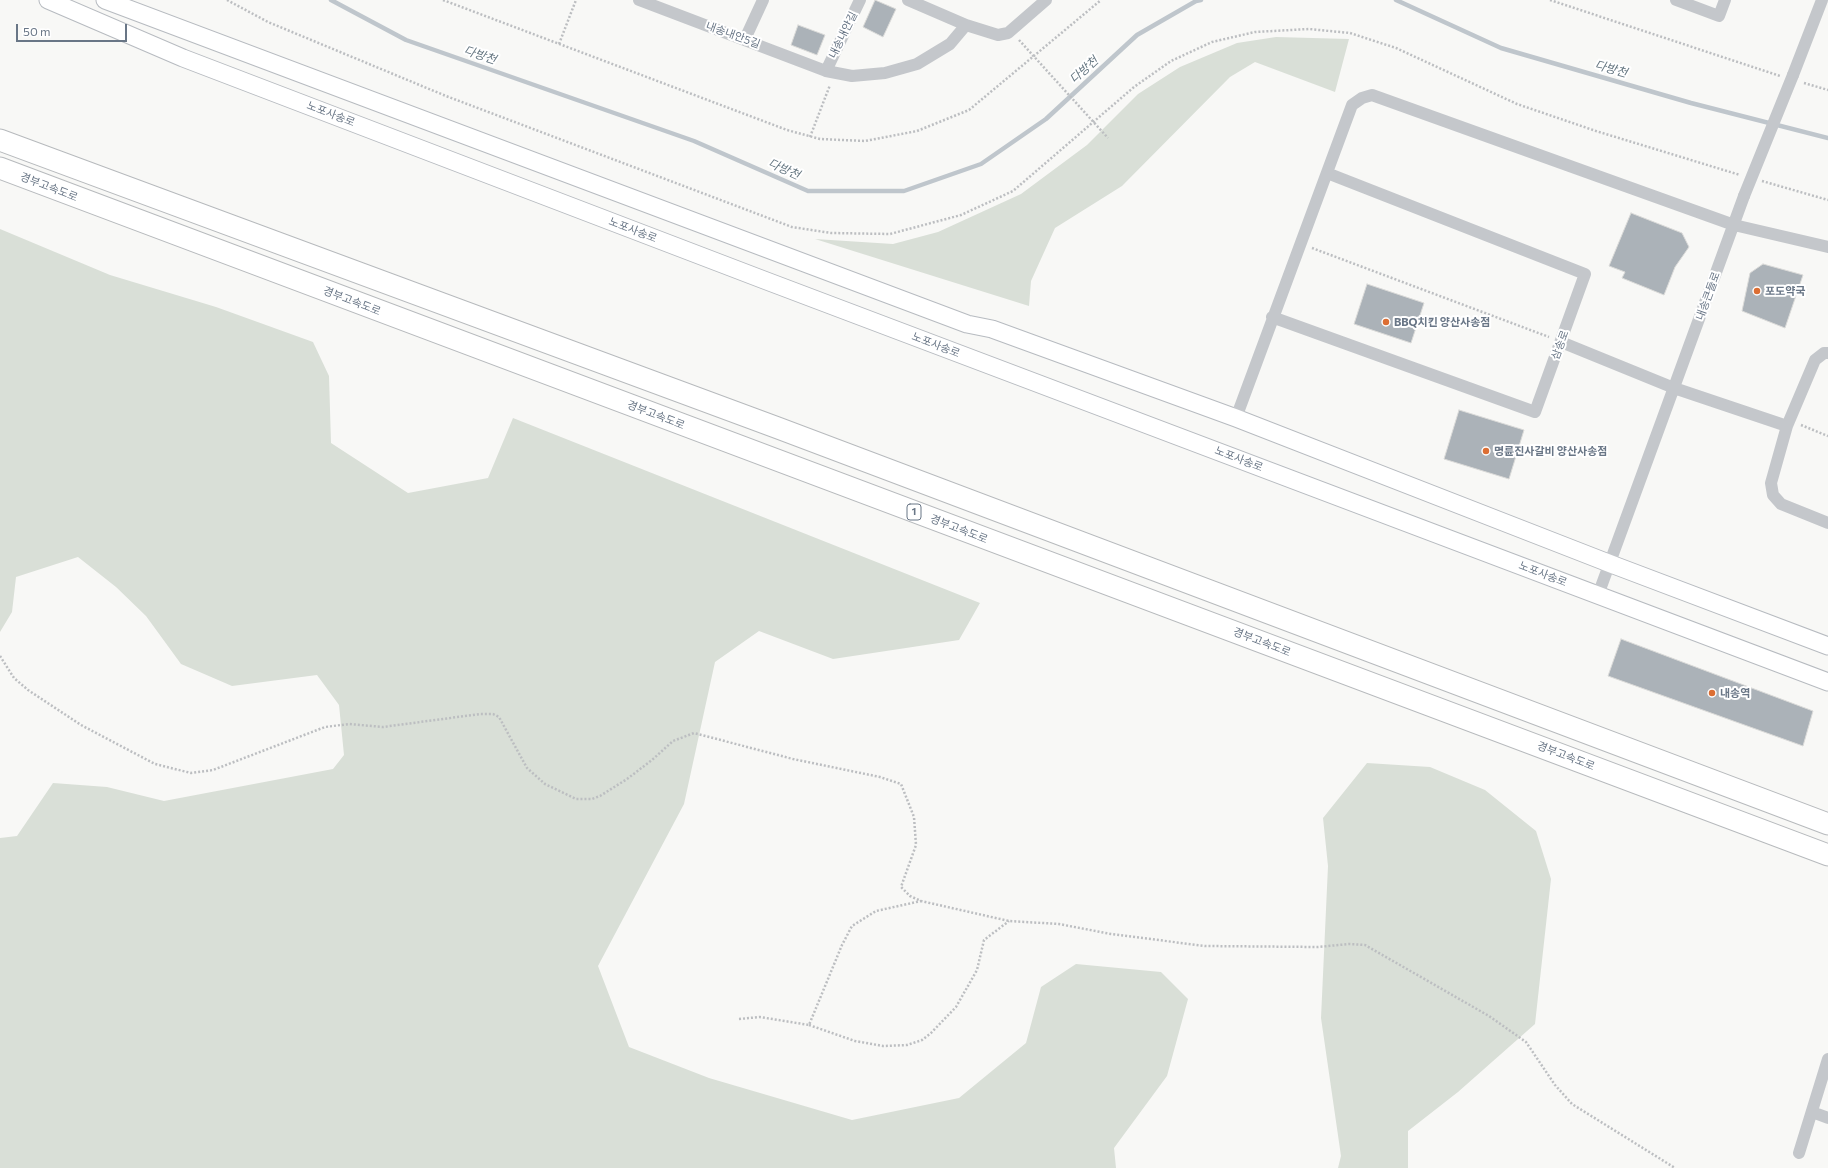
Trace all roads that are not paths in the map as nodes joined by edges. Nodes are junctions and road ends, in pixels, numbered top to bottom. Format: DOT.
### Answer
graph roads {
  1 [pos="48,0"];
  2 [pos="105,0"];
  3 [pos="639,0"];
  4 [pos="763,0"];
  5 [pos="860,0"];
  6 [pos="908,0"];
  7 [pos="1046,0"];
  8 [pos="1676,0"];
  9 [pos="1725,0"];
  10 [pos="1822,0"];
  11 [pos="666,5"];
  12 [pos="966,25"];
  13 [pos="746,39"];
  14 [pos="831,72"];
  15 [pos="0,133"];
  16 [pos="0,140"];
  17 [pos="70,166"];
  18 [pos="0,168"];
  19 [pos="1327,173"];
  20 [pos="1734,225"];
  21 [pos="1828,247"];
  22 [pos="1272,317"];
  23 [pos="1561,342"];
  24 [pos="1828,353"];
  25 [pos="1674,388"];
  26 [pos="1236,418"];
  27 [pos="1788,424"];
  28 [pos="1828,523"];
  29 [pos="1611,564"];
  30 [pos="1598,595"];
  31 [pos="1828,646"];
  32 [pos="1828,682"];
  33 [pos="1828,824"];
  34 [pos="1828,855"];
  35 [pos="1828,1059"];
  36 [pos="1812,1112"];
  37 [pos="1828,1118"];
  38 [pos="1799,1153"];
  1 -- 30 [label="main road, 노포사송로"];
  2 -- 26 [label="main road"];
  3 -- 11 [label="street, 내송내안5길"];
  4 -- 13 [label="street"];
  5 -- 14 [label="street, 내송내안길"];
  6 -- 12 [label="street"];
  7 -- 12 [label="street"];
  8 -- 9 [label="street"];
  10 -- 20 [label="street, 내송큰들로, bridge"];
  11 -- 13 [label="street, 내송내안5길"];
  12 -- 14 [label="street, 내송내안5길"];
  13 -- 14 [label="street, 내송내안5길"];
  15 -- 17 [label="highway"];
  16 -- 17 [label="highway"];
  17 -- 33 [label="highway"];
  18 -- 34 [label="highway, 경부고속도로 / 1"];
  19 -- 20 [label="street"];
  19 -- 22 [label="street"];
  19 -- 23 [label="street, 삼송로"];
  20 -- 21 [label="street"];
  20 -- 25 [label="street, 내송큰들로"];
  22 -- 23 [label="street, 삼송로"];
  22 -- 26 [label="street"];
  23 -- 25 [label="street"];
  24 -- 27 [label="street"];
  25 -- 27 [label="street"];
  25 -- 29 [label="street, 내송큰들로"];
  26 -- 29 [label="main road"];
  27 -- 28 [label="street"];
  29 -- 30 [label="street, 내송큰들로"];
  29 -- 31 [label="main road"];
  30 -- 32 [label="main road, 노포사송로"];
  35 -- 36 [label="street"];
  36 -- 37 [label="street"];
  36 -- 38 [label="street"];
}
